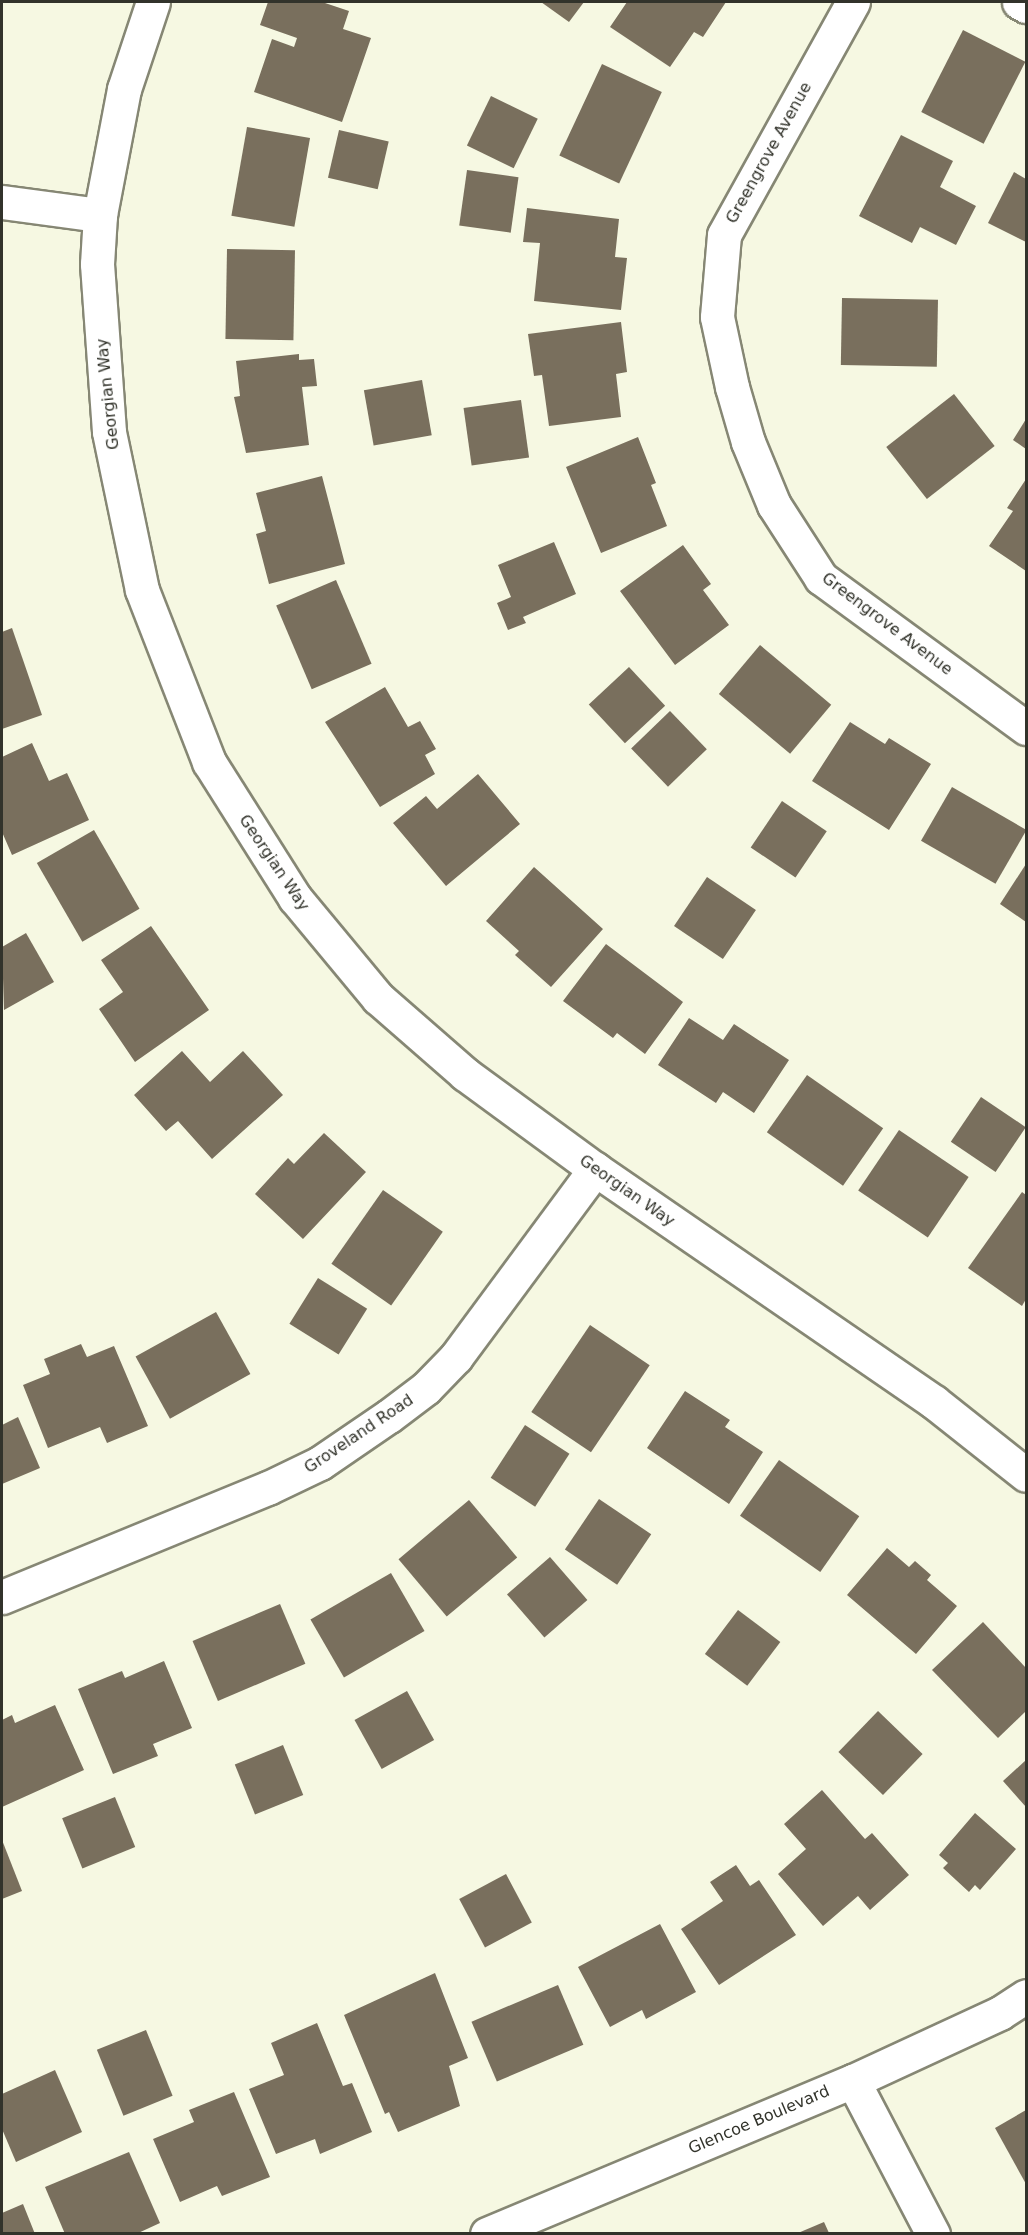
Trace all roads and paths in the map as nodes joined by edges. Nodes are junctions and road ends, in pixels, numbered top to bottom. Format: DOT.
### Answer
graph roads {
  1 [pos="153,2"];
  2 [pos="853,2"];
  3 [pos="1019,2"];
  4 [pos="1026,6"];
  5 [pos="2,202"];
  6 [pos="100,215"];
  7 [pos="1026,728"];
  8 [pos="595,1169"];
  9 [pos="1026,1475"];
  10 [pos="2,1597"];
  11 [pos="1026,1996"];
  12 [pos="853,2081"];
  13 [pos="487,2234"];
  14 [pos="933,2234"];
  1 -- 6 [label="street, Georgian Way"];
  2 -- 7 [label="street, Greengrove Avenue"];
  3 -- 4 [label="street"];
  5 -- 6 [label="street"];
  6 -- 8 [label="street, Georgian Way"];
  8 -- 9 [label="street, Georgian Way"];
  8 -- 10 [label="street, Groveland Road"];
  11 -- 12 [label="street, Glencoe Boulevard"];
  12 -- 13 [label="street, Glencoe Boulevard"];
  12 -- 14 [label="street"];
}
